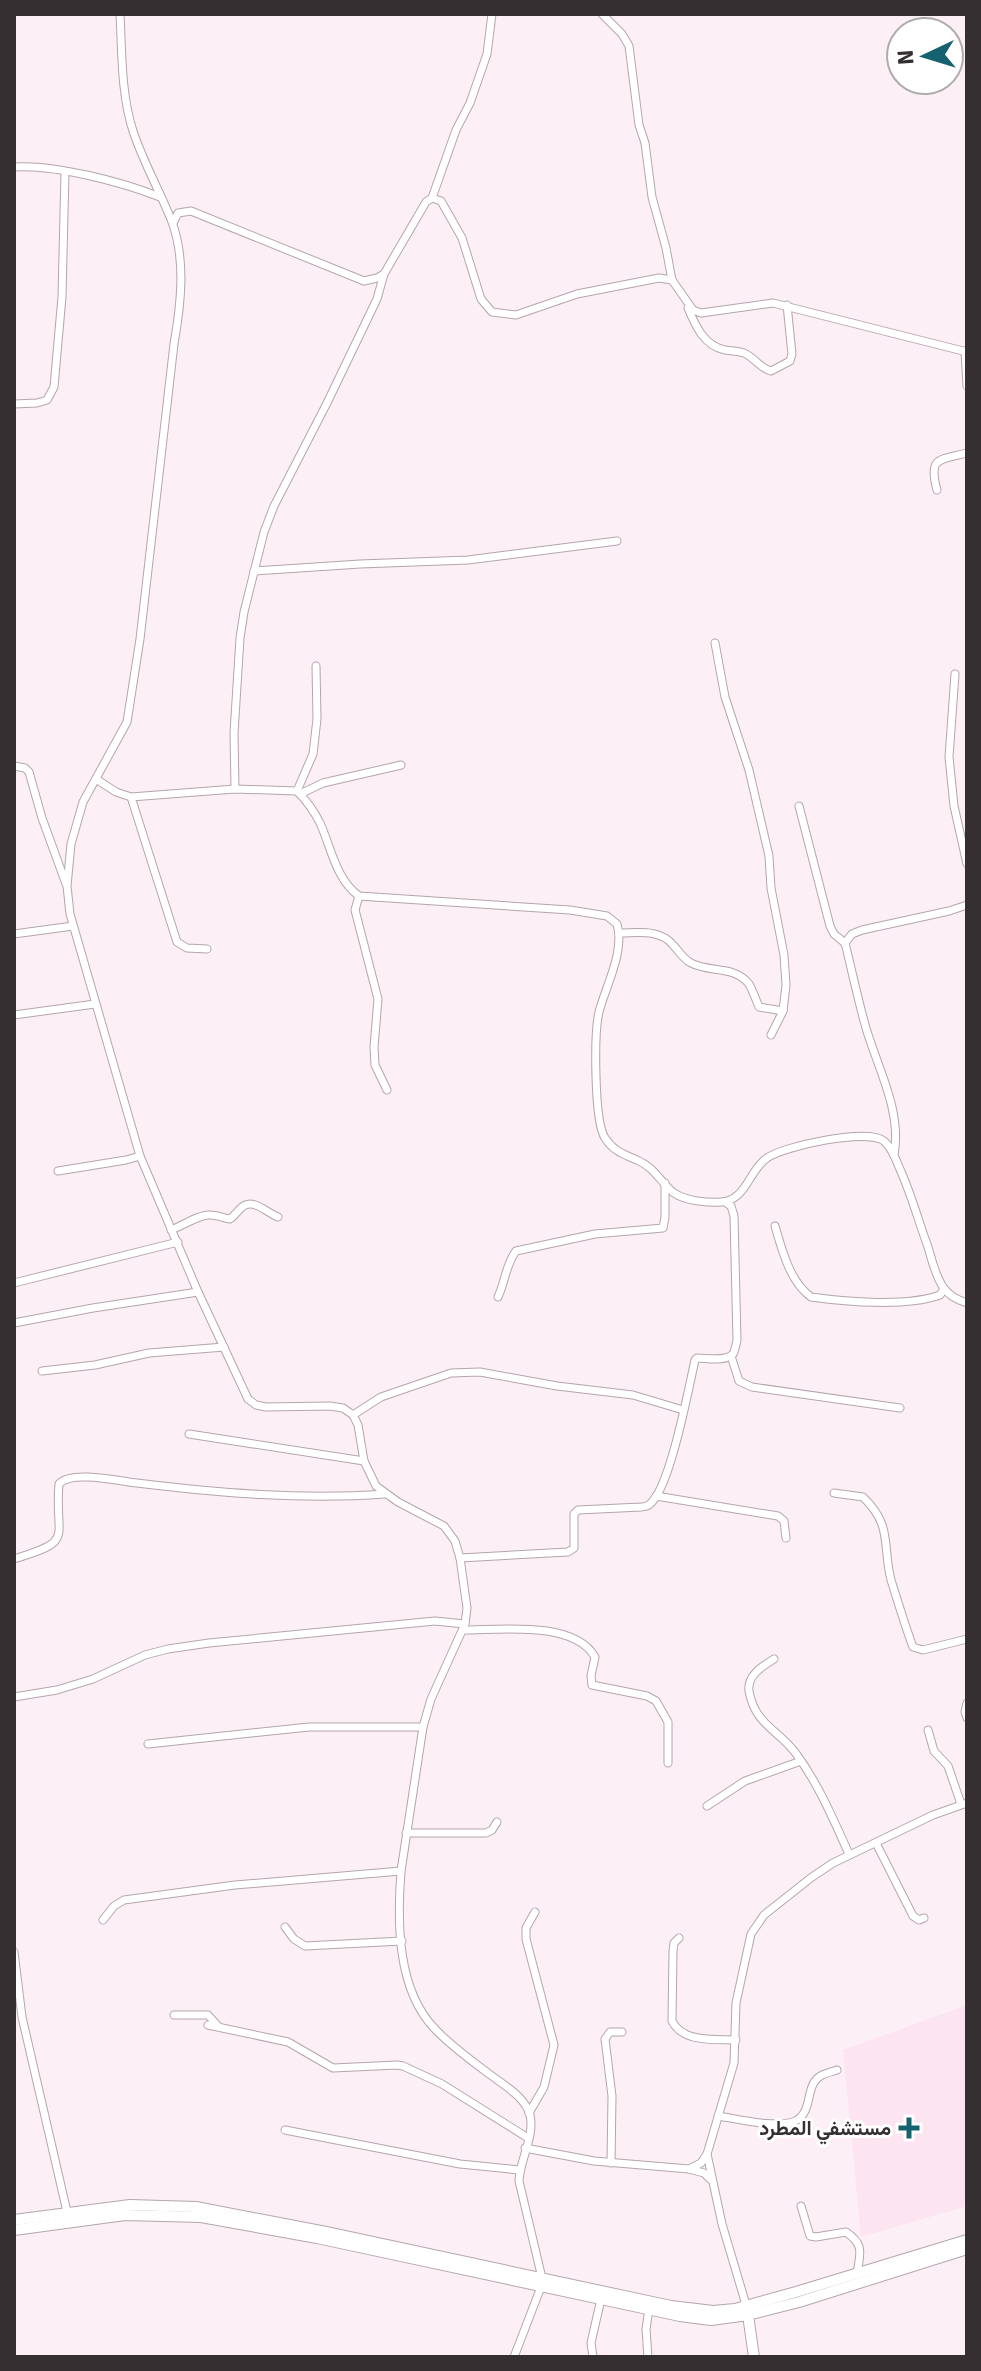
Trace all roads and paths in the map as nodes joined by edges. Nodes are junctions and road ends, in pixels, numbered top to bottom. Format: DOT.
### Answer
graph roads {
  1 [pos="120,14"];
  2 [pos="492,14"];
  3 [pos="602,14"];
  4 [pos="14,167"];
  5 [pos="65,172"];
  6 [pos="160,197"];
  7 [pos="432,198"];
  8 [pos="173,223"];
  9 [pos="384,274"];
  10 [pos="672,280"];
  11 [pos="685,302"];
  12 [pos="787,305"];
  13 [pos="966,352"];
  14 [pos="967,386"];
  15 [pos="14,404"];
  16 [pos="967,453"];
  17 [pos="937,490"];
  18 [pos="617,541"];
  19 [pos="254,571"];
  20 [pos="715,643"];
  21 [pos="316,666"];
  22 [pos="955,674"];
  23 [pos="401,765"];
  24 [pos="14,766"];
  25 [pos="96,779"];
  26 [pos="235,789"];
  27 [pos="299,793"];
  28 [pos="131,797"];
  29 [pos="799,806"];
  30 [pos="967,864"];
  31 [pos="67,886"];
  32 [pos="359,896"];
  33 [pos="967,905"];
  34 [pos="73,926"];
  35 [pos="620,933"];
  36 [pos="14,934"];
  37 [pos="845,943"];
  38 [pos="207,949"];
  39 [pos="95,1004"];
  40 [pos="783,1011"];
  41 [pos="14,1015"];
  42 [pos="771,1035"];
  43 [pos="387,1090"];
  44 [pos="894,1155"];
  45 [pos="140,1156"];
  46 [pos="58,1171"];
  47 [pos="665,1183"];
  48 [pos="725,1202"];
  49 [pos="278,1217"];
  50 [pos="775,1226"];
  51 [pos="171,1230"];
  52 [pos="178,1242"];
  53 [pos="14,1283"];
  54 [pos="944,1289"];
  55 [pos="198,1292"];
  56 [pos="498,1297"];
  57 [pos="967,1303"];
  58 [pos="14,1323"];
  59 [pos="224,1347"];
  60 [pos="731,1356"];
  61 [pos="42,1371"];
  62 [pos="900,1408"];
  63 [pos="683,1410"];
  64 [pos="353,1415"];
  65 [pos="189,1434"];
  66 [pos="364,1461"];
  67 [pos="834,1493"];
  68 [pos="385,1494"];
  69 [pos="656,1496"];
  70 [pos="786,1538"];
  71 [pos="460,1558"];
  72 [pos="14,1559"];
  73 [pos="464,1627"];
  74 [pos="967,1639"];
  75 [pos="774,1659"];
  76 [pos="14,1697"];
  77 [pos="967,1703"];
  78 [pos="967,1718"];
  79 [pos="423,1727"];
  80 [pos="928,1730"];
  81 [pos="148,1744"];
  82 [pos="801,1761"];
  83 [pos="668,1763"];
  84 [pos="964,1804"];
  85 [pos="707,1806"];
  86 [pos="497,1822"];
  87 [pos="406,1833"];
  88 [pos="876,1843"];
  89 [pos="849,1854"];
  90 [pos="401,1871"];
  91 [pos="535,1912"];
  92 [pos="924,1918"];
  93 [pos="103,1920"];
  94 [pos="285,1927"];
  95 [pos="679,1938"];
  96 [pos="402,1941"];
  97 [pos="14,1952"];
  98 [pos="174,2015"];
  99 [pos="18,2018"];
  100 [pos="208,2025"];
  101 [pos="219,2028"];
  102 [pos="622,2032"];
  103 [pos="736,2040"];
  104 [pos="837,2070"];
  105 [pos="529,2113"];
  106 [pos="718,2116"];
  107 [pos="285,2130"];
  108 [pos="528,2138"];
  109 [pos="525,2148"];
  110 [pos="707,2154"];
  111 [pos="611,2163"];
  112 [pos="689,2169"];
  113 [pos="519,2170"];
  114 [pos="712,2180"];
  115 [pos="801,2206"];
  116 [pos="68,2218"];
  117 [pos="14,2220"];
  118 [pos="14,2230"];
  119 [pos="967,2240"];
  120 [pos="967,2249"];
  121 [pos="857,2274"];
  122 [pos="541,2283"];
  123 [pos="601,2299"];
  124 [pos="649,2309"];
  125 [pos="747,2310"];
  126 [pos="514,2357"];
  127 [pos="593,2357"];
  128 [pos="648,2357"];
  129 [pos="754,2357"];
  1 -- 6 [label="street"];
  2 -- 7 [label="street"];
  3 -- 10 [label="street"];
  4 -- 5 [label="street"];
  5 -- 6 [label="street"];
  5 -- 15 [label="street"];
  6 -- 8 [label="street"];
  7 -- 9 [label="street"];
  7 -- 10 [label="street"];
  8 -- 9 [label="street"];
  8 -- 25 [label="street"];
  9 -- 19 [label="street"];
  10 -- 11 [label="street"];
  11 -- 12 [label="street"];
  11 -- 12 [label="street"];
  12 -- 13 [label="street"];
  13 -- 14 [label="street"];
  16 -- 17 [label="street"];
  18 -- 19 [label="street"];
  19 -- 26 [label="street"];
  20 -- 40 [label="street"];
  21 -- 27 [label="street"];
  22 -- 30 [label="street"];
  23 -- 27 [label="street"];
  24 -- 31 [label="street"];
  25 -- 28 [label="street"];
  25 -- 31 [label="street"];
  26 -- 27 [label="street"];
  26 -- 28 [label="street"];
  27 -- 32 [label="street"];
  28 -- 38 [label="street"];
  29 -- 37 [label="street"];
  31 -- 34 [label="street"];
  32 -- 35 [label="street"];
  32 -- 43 [label="street"];
  33 -- 37 [label="street"];
  34 -- 36 [label="street"];
  34 -- 39 [label="street"];
  35 -- 40 [label="street"];
  35 -- 47 [label="street"];
  37 -- 44 [label="street"];
  39 -- 41 [label="street"];
  39 -- 45 [label="street"];
  40 -- 42 [label="street"];
  44 -- 48 [label="street"];
  44 -- 54 [label="street"];
  45 -- 46 [label="street"];
  45 -- 51 [label="street"];
  47 -- 48 [label="street"];
  47 -- 56 [label="street"];
  48 -- 60 [label="street"];
  49 -- 51 [label="street"];
  50 -- 54 [label="street"];
  51 -- 52 [label="street"];
  52 -- 53 [label="street"];
  52 -- 55 [label="street"];
  54 -- 57 [label="street"];
  55 -- 58 [label="street"];
  55 -- 59 [label="street"];
  59 -- 61 [label="street"];
  59 -- 64 [label="street"];
  60 -- 62 [label="street"];
  60 -- 63 [label="street"];
  63 -- 64 [label="street"];
  63 -- 69 [label="street"];
  64 -- 66 [label="street"];
  65 -- 66 [label="street"];
  66 -- 68 [label="street"];
  67 -- 74 [label="street"];
  68 -- 71 [label="street"];
  68 -- 72 [label="street"];
  69 -- 70 [label="street"];
  69 -- 71 [label="street"];
  71 -- 73 [label="street"];
  73 -- 76 [label="street"];
  73 -- 79 [label="street"];
  73 -- 83 [label="street"];
  75 -- 82 [label="street"];
  77 -- 78 [label="street"];
  79 -- 81 [label="street"];
  79 -- 87 [label="street"];
  80 -- 84 [label="street"];
  82 -- 85 [label="street"];
  82 -- 89 [label="street"];
  84 -- 88 [label="street"];
  86 -- 87 [label="street"];
  87 -- 90 [label="street"];
  88 -- 89 [label="street"];
  88 -- 92 [label="street"];
  89 -- 103 [label="street"];
  90 -- 93 [label="street"];
  90 -- 96 [label="street"];
  91 -- 105 [label="street"];
  94 -- 96 [label="street"];
  95 -- 103 [label="street"];
  96 -- 105 [label="street"];
  97 -- 99 [label="street"];
  98 -- 101 [label="street"];
  99 -- 116 [label="street"];
  100 -- 101 [label="street"];
  101 -- 108 [label="street"];
  102 -- 111 [label="street"];
  103 -- 106 [label="street"];
  104 -- 106 [label="street"];
  105 -- 108 [label="street"];
  106 -- 110 [label="street"];
  107 -- 113 [label="street"];
  108 -- 109 [label="street"];
  109 -- 111 [label="street"];
  109 -- 113 [label="street"];
  110 -- 112 [label="street"];
  110 -- 114 [label="street"];
  111 -- 112 [label="street"];
  112 -- 114 [label="street"];
  113 -- 122 [label="street"];
  114 -- 125 [label="street"];
  115 -- 121 [label="street"];
  116 -- 117 [label="main road"];
  116 -- 118 [label="main road"];
  116 -- 122 [label="main road"];
  119 -- 121 [label="main road"];
  120 -- 125 [label="main road"];
  121 -- 125 [label="main road"];
  122 -- 123 [label="main road"];
  122 -- 125 [label="main road"];
  122 -- 126 [label="street"];
  123 -- 124 [label="main road"];
  123 -- 127 [label="street"];
  124 -- 125 [label="main road"];
  124 -- 128 [label="street"];
  125 -- 129 [label="main road"];
}
